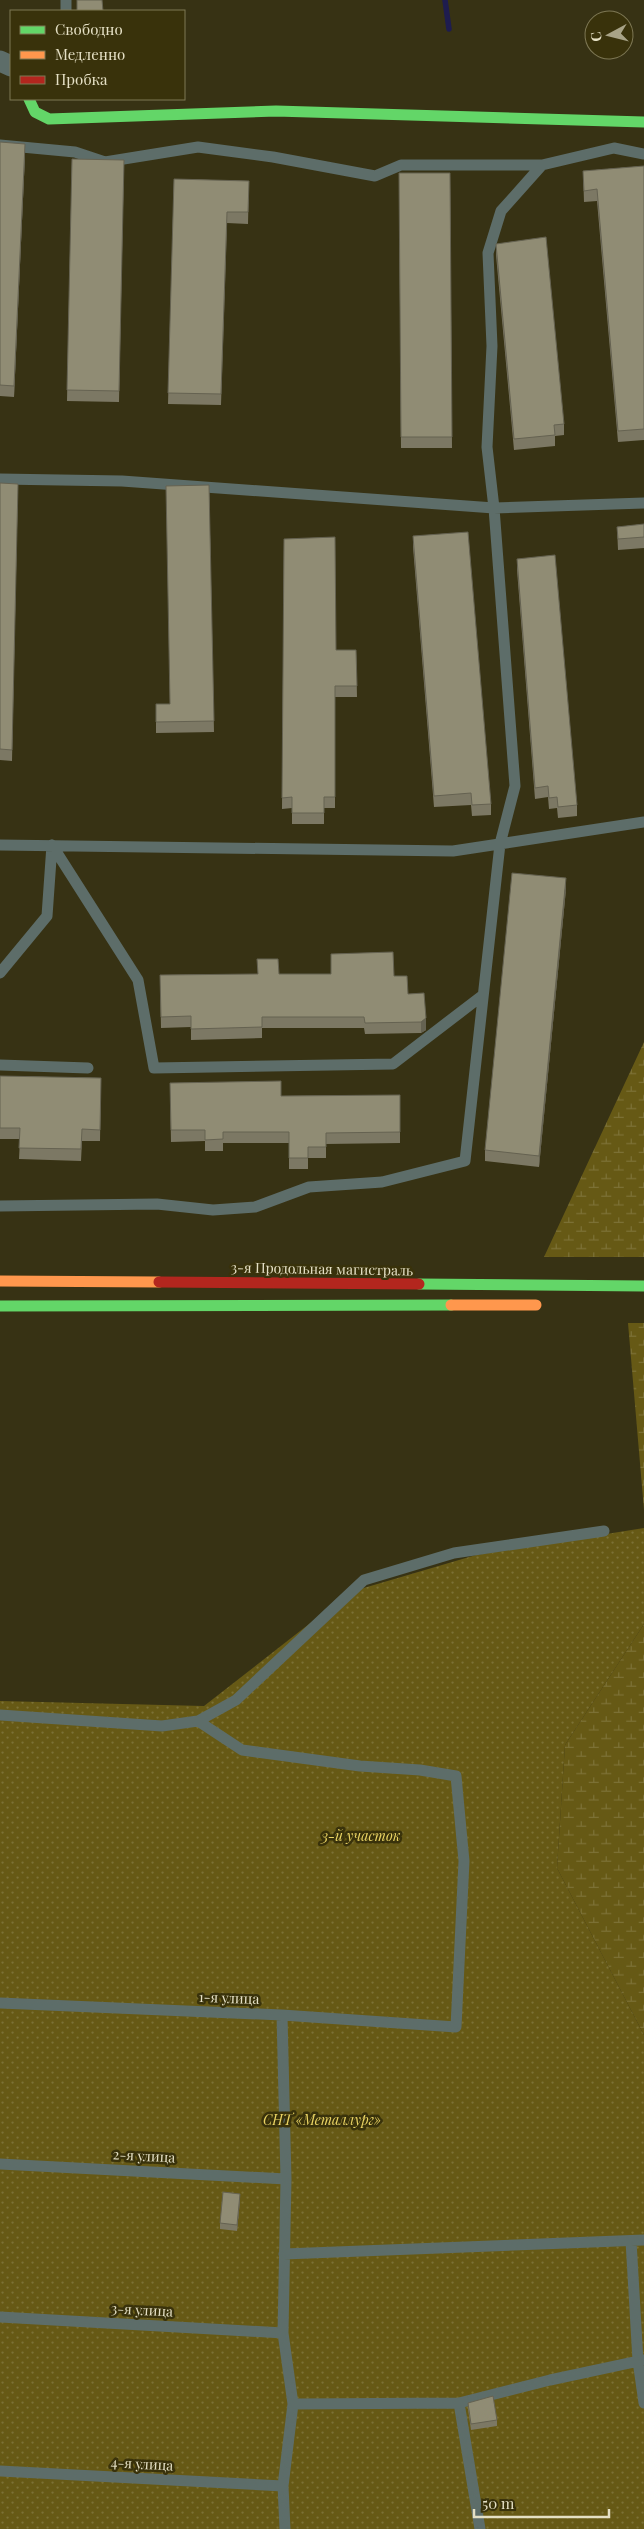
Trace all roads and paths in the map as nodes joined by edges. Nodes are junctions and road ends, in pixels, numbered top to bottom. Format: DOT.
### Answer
graph roads {
  1 [pos="29,100"];
  2 [pos="644,122"];
  3 [pos="0,145"];
  4 [pos="644,154"];
  5 [pos="542,165"];
  6 [pos="0,479"];
  7 [pos="644,503"];
  8 [pos="494,508"];
  9 [pos="644,822"];
  10 [pos="500,844"];
  11 [pos="0,845"];
  12 [pos="52,845"];
  13 [pos="0,973"];
  14 [pos="483,995"];
  15 [pos="0,1065"];
  16 [pos="88,1068"];
  17 [pos="0,1206"];
  18 [pos="0,1281"];
  19 [pos="644,1286"];
  20 [pos="545,1305"];
  21 [pos="0,1306"];
  22 [pos="604,1531"];
  23 [pos="0,1715"];
  24 [pos="198,1721"];
  25 [pos="0,2003"];
  26 [pos="282,2015"];
  27 [pos="0,2164"];
  28 [pos="286,2179"];
  29 [pos="644,2240"];
  30 [pos="631,2241"];
  31 [pos="284,2254"];
  32 [pos="0,2317"];
  33 [pos="283,2333"];
  34 [pos="641,2361"];
  35 [pos="459,2402"];
  36 [pos="644,2402"];
  37 [pos="293,2404"];
  38 [pos="0,2471"];
  39 [pos="283,2486"];
  40 [pos="285,2529"];
  41 [pos="480,2529"];
  1 -- 2 [label="main road"];
  3 -- 5 [label="lane"];
  4 -- 5 [label="lane"];
  5 -- 8 [label="lane"];
  6 -- 8 [label="lane"];
  7 -- 8 [label="lane"];
  8 -- 10 [label="lane"];
  9 -- 10 [label="lane"];
  10 -- 12 [label="lane"];
  10 -- 14 [label="lane"];
  11 -- 12 [label="lane"];
  12 -- 13 [label="lane"];
  12 -- 14 [label="lane"];
  14 -- 17 [label="lane"];
  15 -- 16 [label="lane"];
  18 -- 19 [label="main road, 3-я Продольная магистраль"];
  20 -- 21 [label="main road"];
  22 -- 24 [label="lane"];
  23 -- 24 [label="lane"];
  24 -- 26 [label="lane, 1-я улица"];
  25 -- 26 [label="lane, 1-я улица"];
  26 -- 28 [label="lane"];
  27 -- 28 [label="lane, 2-я улица"];
  28 -- 31 [label="lane"];
  29 -- 30 [label="lane"];
  30 -- 31 [label="lane"];
  30 -- 34 [label="lane"];
  31 -- 33 [label="lane"];
  32 -- 33 [label="lane, 3-я улица"];
  33 -- 37 [label="lane"];
  34 -- 35 [label="lane"];
  34 -- 36 [label="lane"];
  35 -- 37 [label="lane"];
  35 -- 41 [label="lane"];
  37 -- 39 [label="lane"];
  38 -- 39 [label="lane, 4-я улица"];
  39 -- 40 [label="lane"];
}
